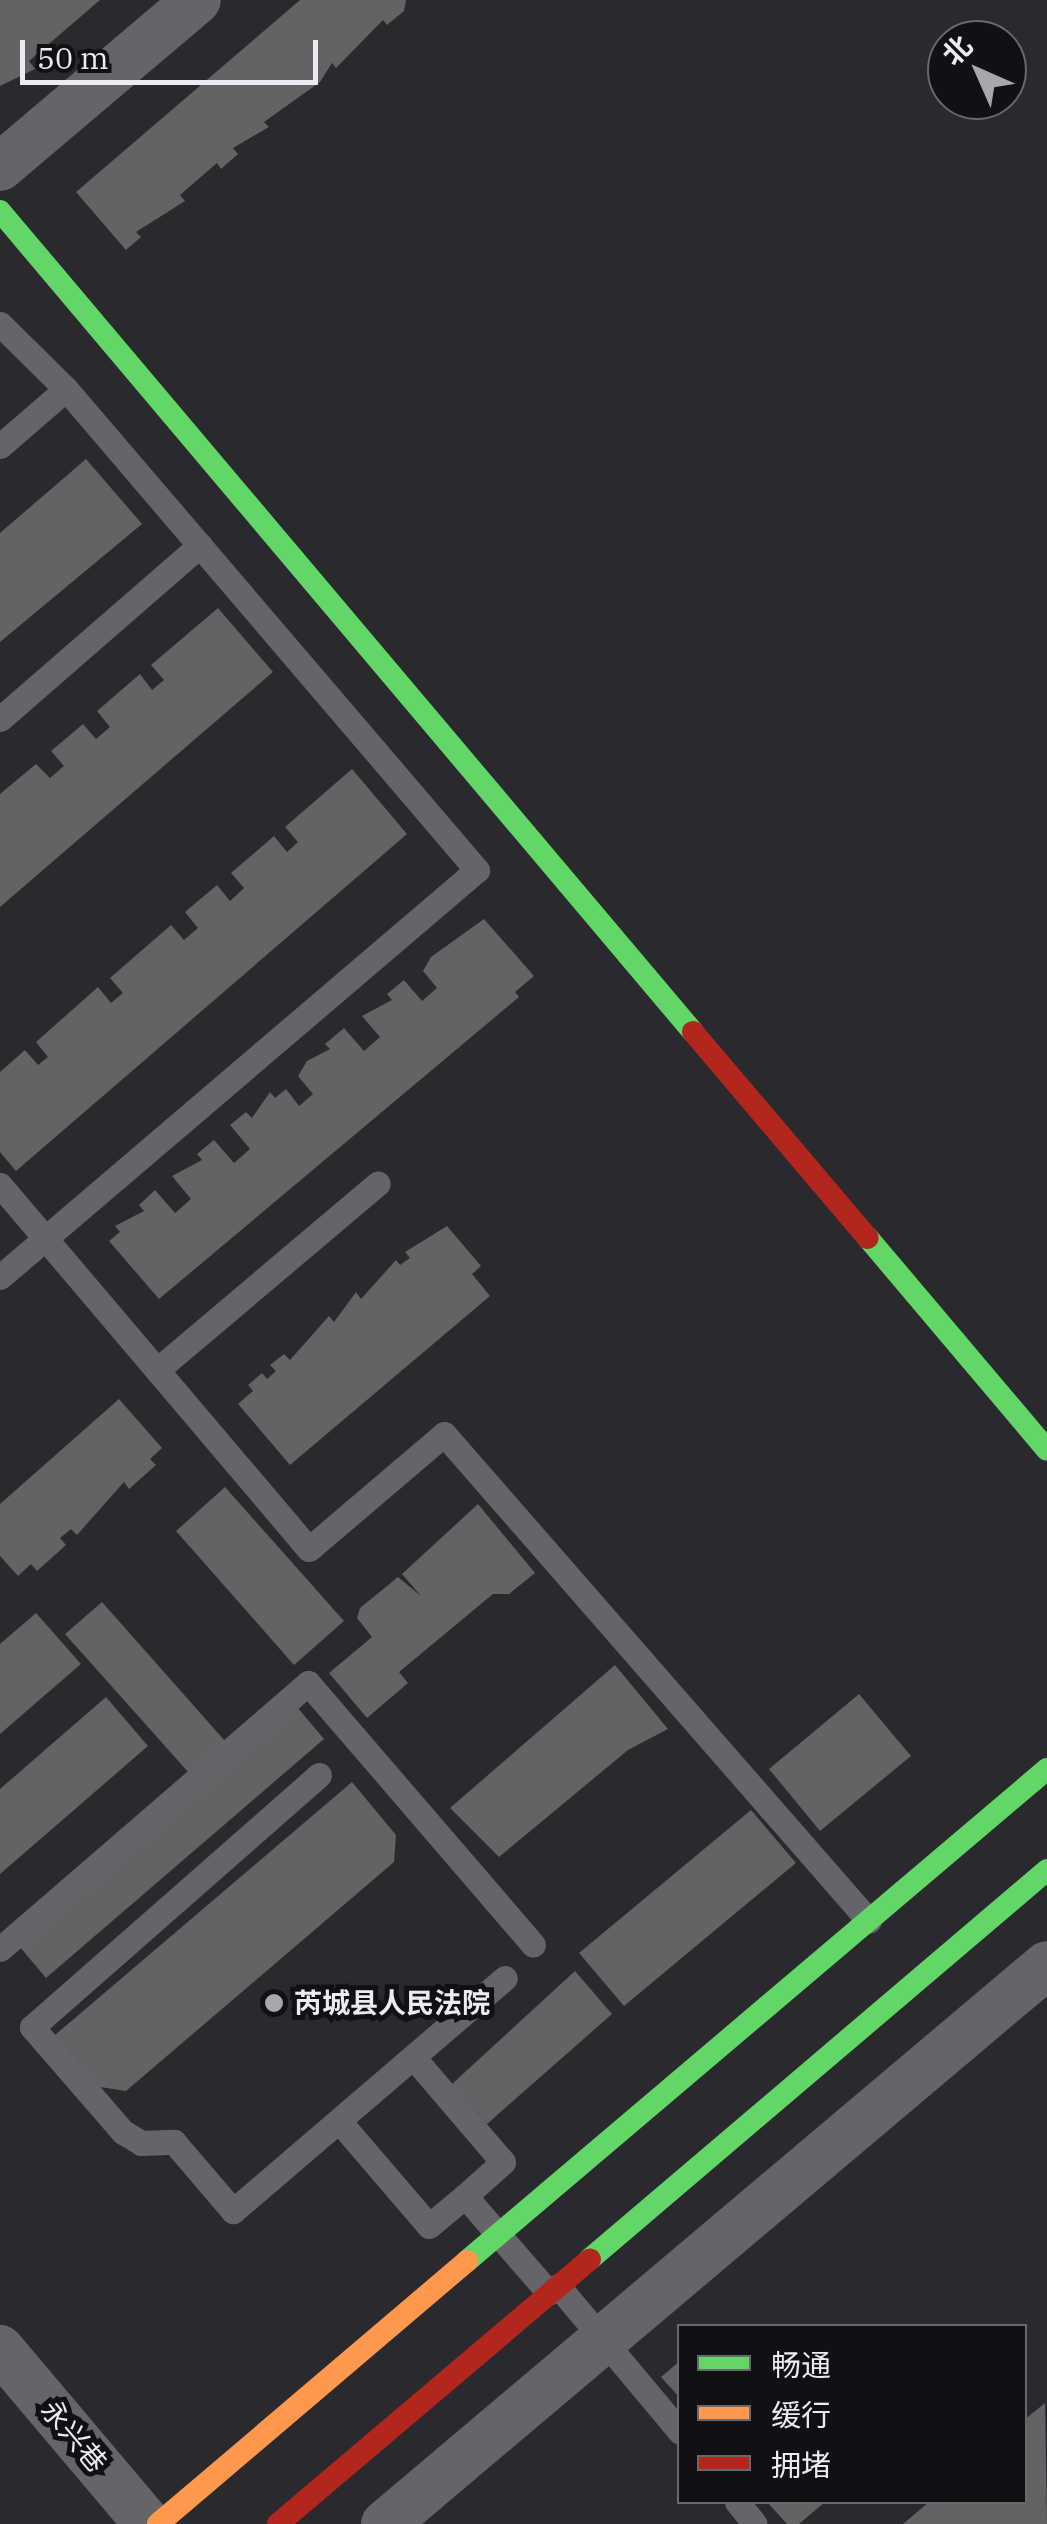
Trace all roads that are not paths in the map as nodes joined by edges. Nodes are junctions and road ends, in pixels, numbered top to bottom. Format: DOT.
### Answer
graph roads {
  1 [pos="197,0"];
  2 [pos="0,167"];
  3 [pos="0,210"];
  4 [pos="0,324"];
  5 [pos="66,390"];
  6 [pos="0,446"];
  7 [pos="200,545"];
  8 [pos="0,719"];
  9 [pos="378,1182"];
  10 [pos="0,1185"];
  11 [pos="46,1238"];
  12 [pos="0,1277"];
  13 [pos="157,1370"];
  14 [pos="1047,1450"];
  15 [pos="1047,1769"];
  16 [pos="319,1775"];
  17 [pos="1047,1870"];
  18 [pos="869,1920"];
  19 [pos="533,1945"];
  20 [pos="0,1949"];
  21 [pos="1047,1966"];
  22 [pos="506,1978"];
  23 [pos="413,2057"];
  24 [pos="339,2120"];
  25 [pos="465,2196"];
  26 [pos="499,2235"];
  27 [pos="554,2289"];
  28 [pos="603,2340"];
  29 [pos="0,2349"];
  30 [pos="677,2428"];
  31 [pos="739,2504"];
  32 [pos="148,2524"];
  33 [pos="158,2524"];
  34 [pos="278,2524"];
  35 [pos="385,2524"];
  36 [pos="756,2524"];
  1 -- 2 [label="street"];
  3 -- 14 [label="street"];
  4 -- 5 [label="lane"];
  5 -- 6 [label="lane"];
  5 -- 7 [label="lane"];
  7 -- 8 [label="lane"];
  7 -- 11 [label="lane"];
  9 -- 13 [label="lane"];
  10 -- 11 [label="lane"];
  11 -- 12 [label="lane"];
  11 -- 13 [label="lane"];
  13 -- 18 [label="lane"];
  15 -- 18 [label="street"];
  16 -- 24 [label="lane"];
  17 -- 27 [label="street"];
  18 -- 26 [label="street"];
  19 -- 20 [label="lane"];
  21 -- 28 [label="street"];
  22 -- 23 [label="lane"];
  23 -- 24 [label="lane"];
  23 -- 25 [label="lane"];
  24 -- 25 [label="lane"];
  25 -- 26 [label="lane"];
  26 -- 27 [label="lane"];
  26 -- 33 [label="street"];
  27 -- 28 [label="lane"];
  27 -- 34 [label="street"];
  28 -- 30 [label="lane"];
  28 -- 35 [label="street"];
  29 -- 32 [label="street, 永兴巷"];
  31 -- 36 [label="lane"];
}
